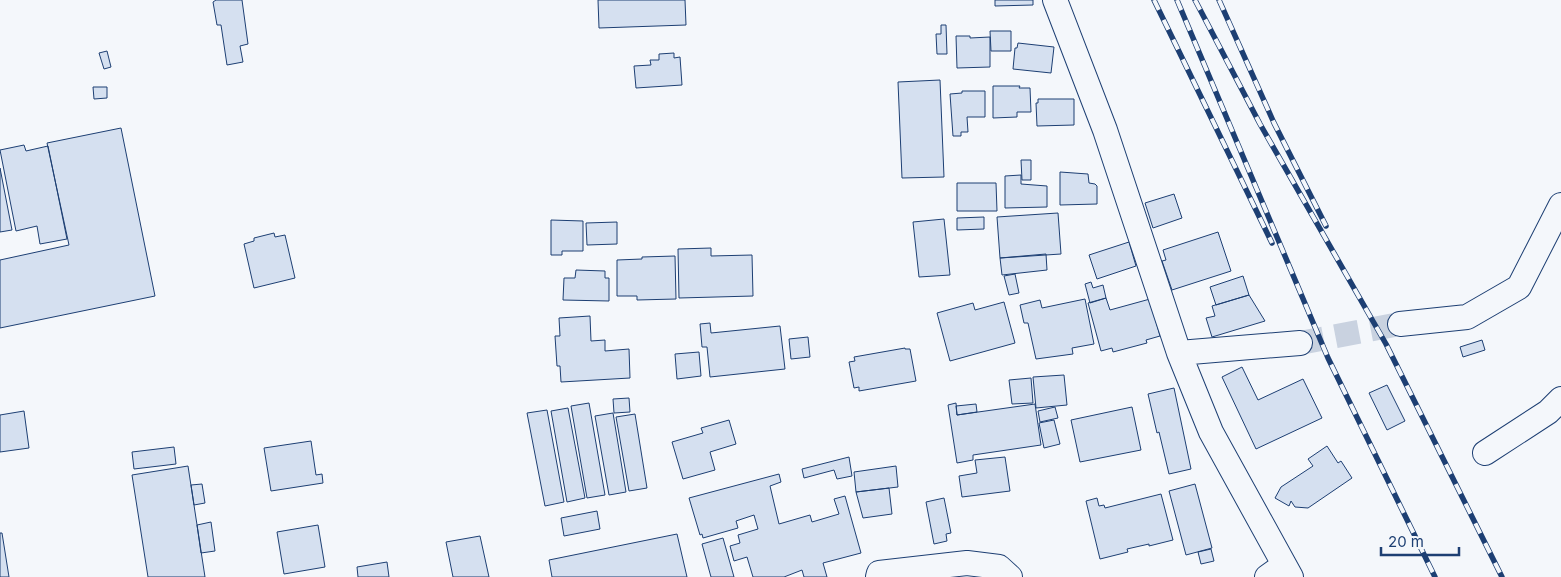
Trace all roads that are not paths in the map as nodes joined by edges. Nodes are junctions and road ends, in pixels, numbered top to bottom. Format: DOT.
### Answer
graph roads {
  1 [pos="1054,0"];
  2 [pos="1561,205"];
  3 [pos="1400,324"];
  4 [pos="1300,343"];
  5 [pos="1179,353"];
  6 [pos="1561,399"];
  7 [pos="1485,453"];
  8 [pos="1281,573"];
  9 [pos="878,577"];
  10 [pos="1010,577"];
  1 -- 5 [label="street"];
  2 -- 3 [label="street"];
  4 -- 5 [label="street"];
  5 -- 8 [label="street"];
  6 -- 7 [label="street"];
  9 -- 10 [label="street"];
}
